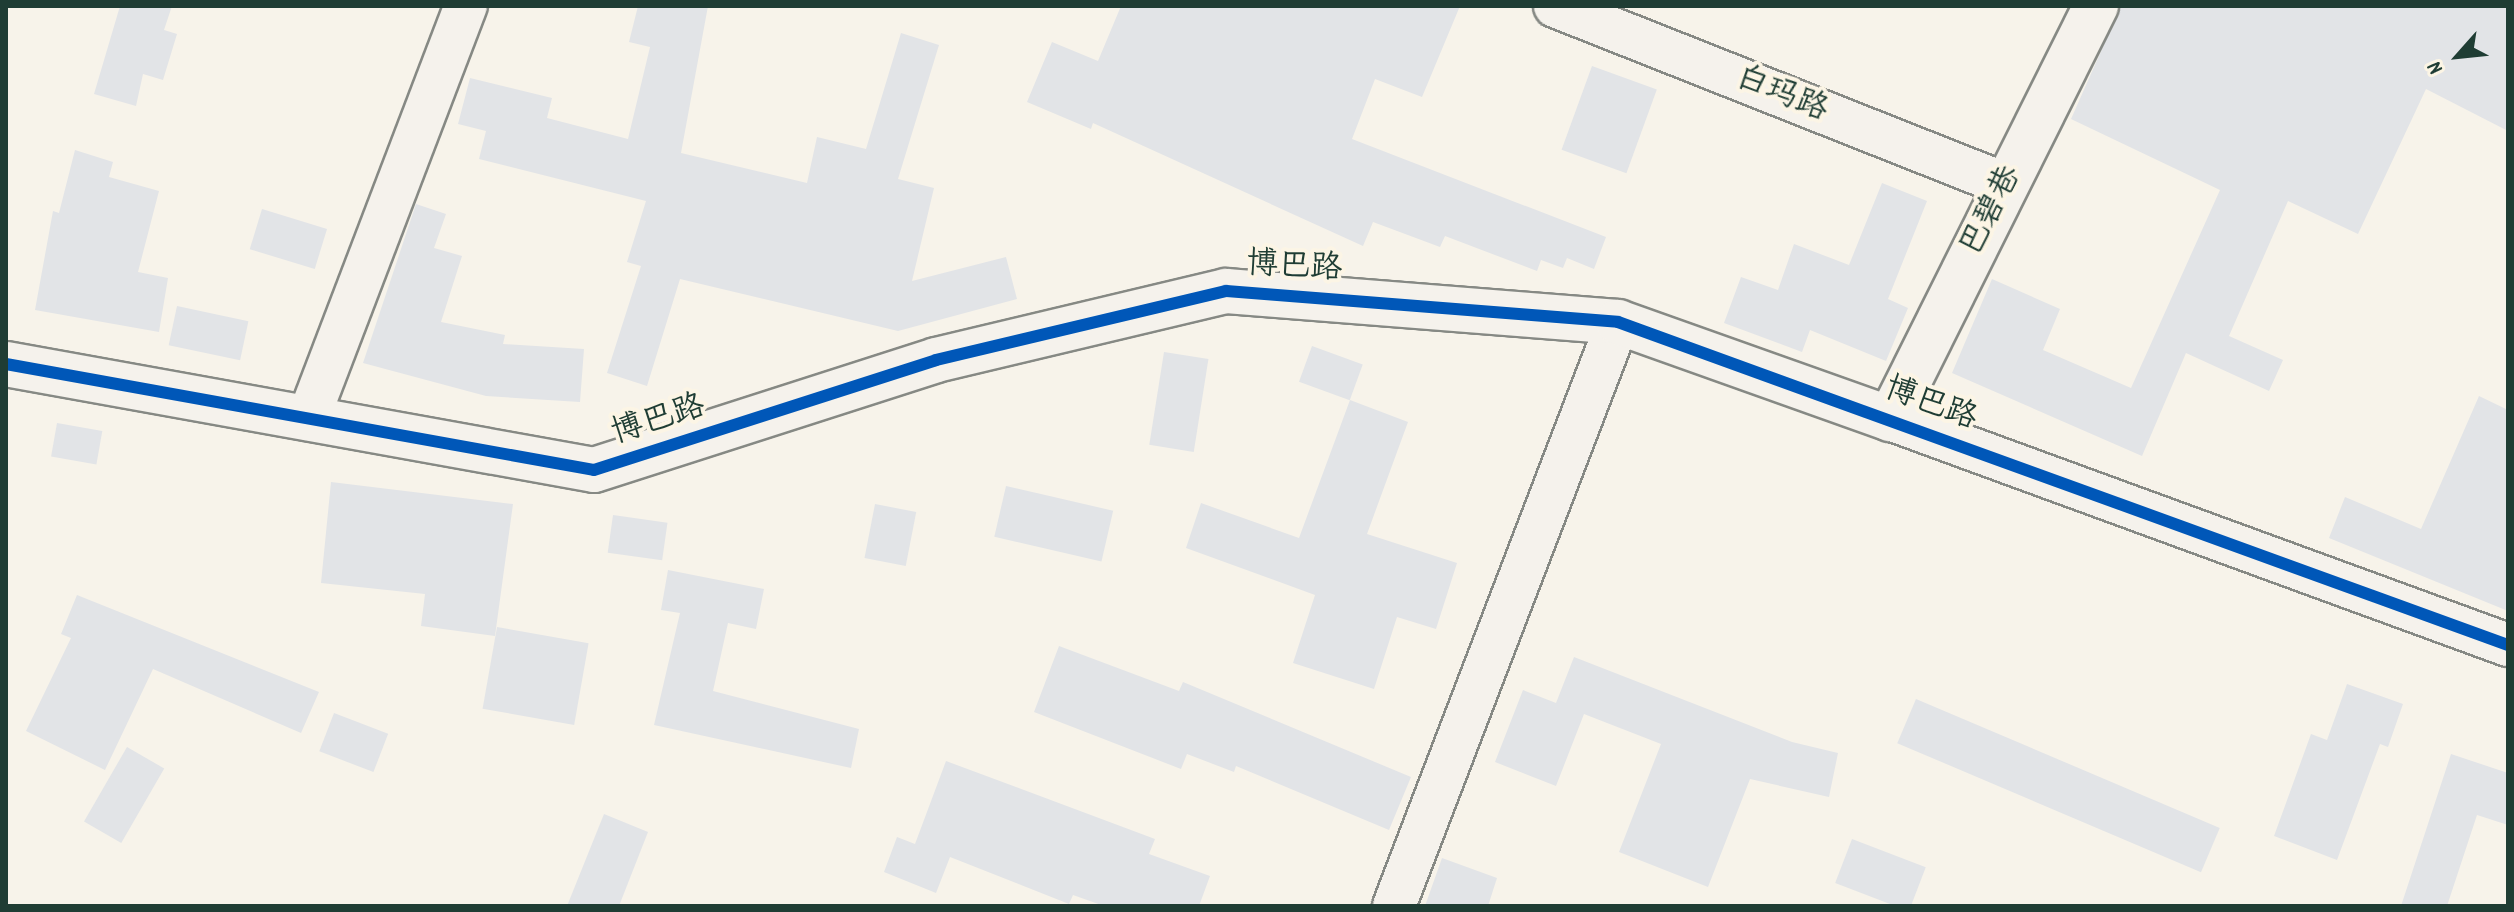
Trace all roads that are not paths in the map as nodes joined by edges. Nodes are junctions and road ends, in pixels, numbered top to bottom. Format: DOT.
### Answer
graph roads {
  1 [pos="466,6"];
  2 [pos="1555,6"];
  3 [pos="2096,6"];
  4 [pos="2007,185"];
  5 [pos="1618,322"];
  6 [pos="6,364"];
  7 [pos="308,419"];
  8 [pos="1890,419"];
  9 [pos="2508,645"];
  10 [pos="1394,906"];
  1 -- 7 [label="street"];
  2 -- 4 [label="street, 白玛路"];
  3 -- 4 [label="street, 巴碧巷"];
  4 -- 8 [label="street, 巴碧巷"];
  5 -- 7 [label="street, 博巴路"];
  5 -- 8 [label="street, 博巴路"];
  5 -- 10 [label="street"];
  6 -- 7 [label="street, 博巴路"];
  8 -- 9 [label="street, 博巴路"];
}
